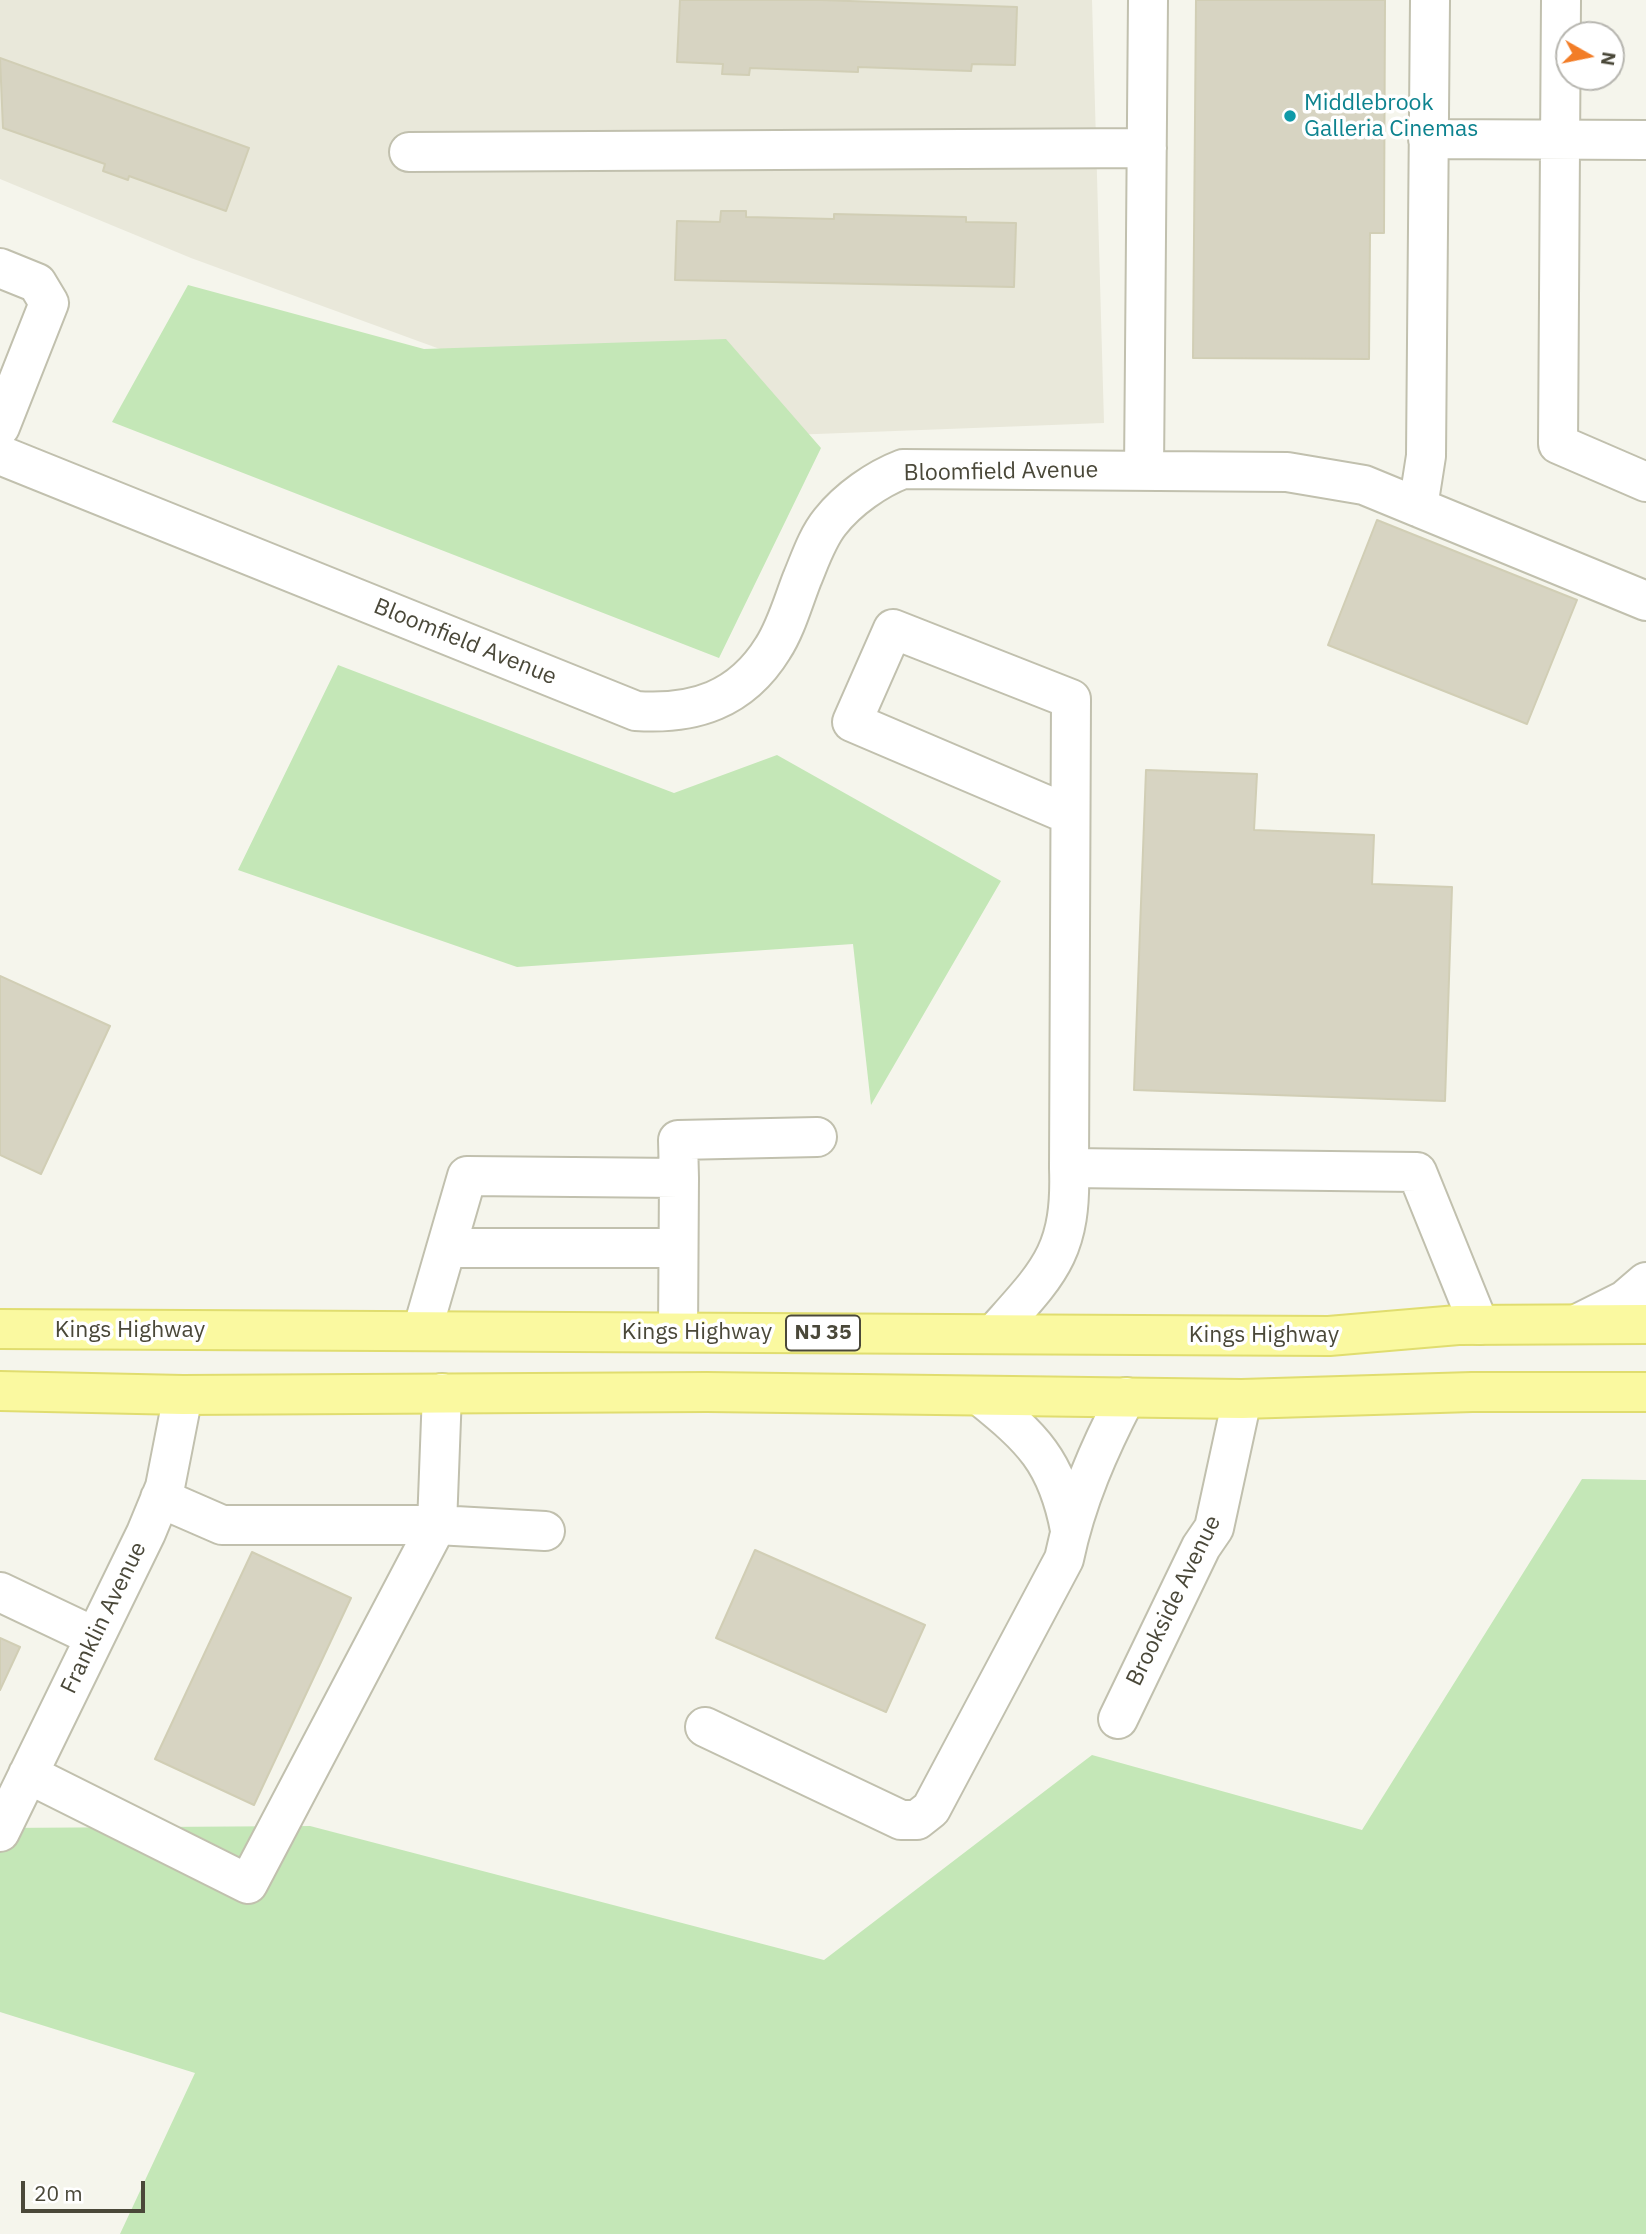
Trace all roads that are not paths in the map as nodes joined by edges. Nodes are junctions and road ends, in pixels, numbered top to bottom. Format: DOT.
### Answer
graph roads {
  1 [pos="1148,0"];
  2 [pos="1430,0"];
  3 [pos="1561,0"];
  4 [pos="1428,139"];
  5 [pos="1560,140"];
  6 [pos="1646,140"];
  7 [pos="1147,148"];
  8 [pos="409,152"];
  9 [pos="0,268"];
  10 [pos="0,427"];
  11 [pos="0,455"];
  12 [pos="1144,471"];
  13 [pos="1646,482"];
  14 [pos="1418,507"];
  15 [pos="1646,601"];
  16 [pos="1070,815"];
  17 [pos="817,1137"];
  18 [pos="1069,1168"];
  19 [pos="679,1178"];
  20 [pos="446,1248"];
  21 [pos="678,1248"];
  22 [pos="1646,1282"];
  23 [pos="1579,1323"];
  24 [pos="1646,1324"];
  25 [pos="1479,1325"];
  26 [pos="0,1329"];
  27 [pos="422,1331"];
  28 [pos="678,1332"];
  29 [pos="994,1334"];
  30 [pos="0,1391"];
  31 [pos="1646,1392"];
  32 [pos="442,1393"];
  33 [pos="183,1395"];
  34 [pos="980,1396"];
  35 [pos="1126,1397"];
  36 [pos="1242,1399"];
  37 [pos="160,1498"];
  38 [pos="437,1525"];
  39 [pos="1070,1530"];
  40 [pos="545,1531"];
  41 [pos="0,1592"];
  42 [pos="95,1637"];
  43 [pos="1118,1719"];
  44 [pos="705,1727"];
  45 [pos="28,1774"];
  46 [pos="2,1824"];
  1 -- 7 [label="street"];
  2 -- 4 [label="street"];
  3 -- 5 [label="street"];
  4 -- 5 [label="street"];
  4 -- 14 [label="street"];
  5 -- 6 [label="street"];
  5 -- 13 [label="street"];
  7 -- 8 [label="street"];
  7 -- 12 [label="street"];
  9 -- 10 [label="street"];
  11 -- 12 [label="street, Bloomfield Avenue"];
  12 -- 14 [label="street, Bloomfield Avenue"];
  14 -- 15 [label="street, Bloomfield Avenue"];
  16 -- 16 [label="street"];
  16 -- 18 [label="street"];
  17 -- 19 [label="street"];
  18 -- 25 [label="street"];
  18 -- 29 [label="street"];
  19 -- 20 [label="street"];
  19 -- 21 [label="street"];
  20 -- 21 [label="street"];
  20 -- 27 [label="street"];
  21 -- 28 [label="street"];
  22 -- 23 [label="street"];
  23 -- 24 [label="main road, Kings Highway / NJ 35"];
  23 -- 25 [label="main road, Kings Highway / NJ 35"];
  25 -- 29 [label="main road, Kings Highway / NJ 35"];
  26 -- 27 [label="main road, Kings Highway / NJ 35"];
  27 -- 28 [label="main road, Kings Highway / NJ 35"];
  28 -- 29 [label="main road, Kings Highway / NJ 35"];
  30 -- 33 [label="main road"];
  31 -- 36 [label="main road"];
  32 -- 33 [label="main road"];
  32 -- 34 [label="main road"];
  32 -- 38 [label="street"];
  33 -- 37 [label="street, Franklin Avenue"];
  34 -- 35 [label="main road"];
  34 -- 39 [label="street"];
  35 -- 36 [label="main road"];
  35 -- 39 [label="street"];
  36 -- 43 [label="street, Brookside Avenue"];
  37 -- 38 [label="street"];
  37 -- 42 [label="street, Franklin Avenue"];
  38 -- 40 [label="street"];
  38 -- 45 [label="street"];
  39 -- 44 [label="street"];
  41 -- 42 [label="street"];
  42 -- 45 [label="street, Franklin Avenue"];
  45 -- 46 [label="street, Franklin Avenue"];
}
